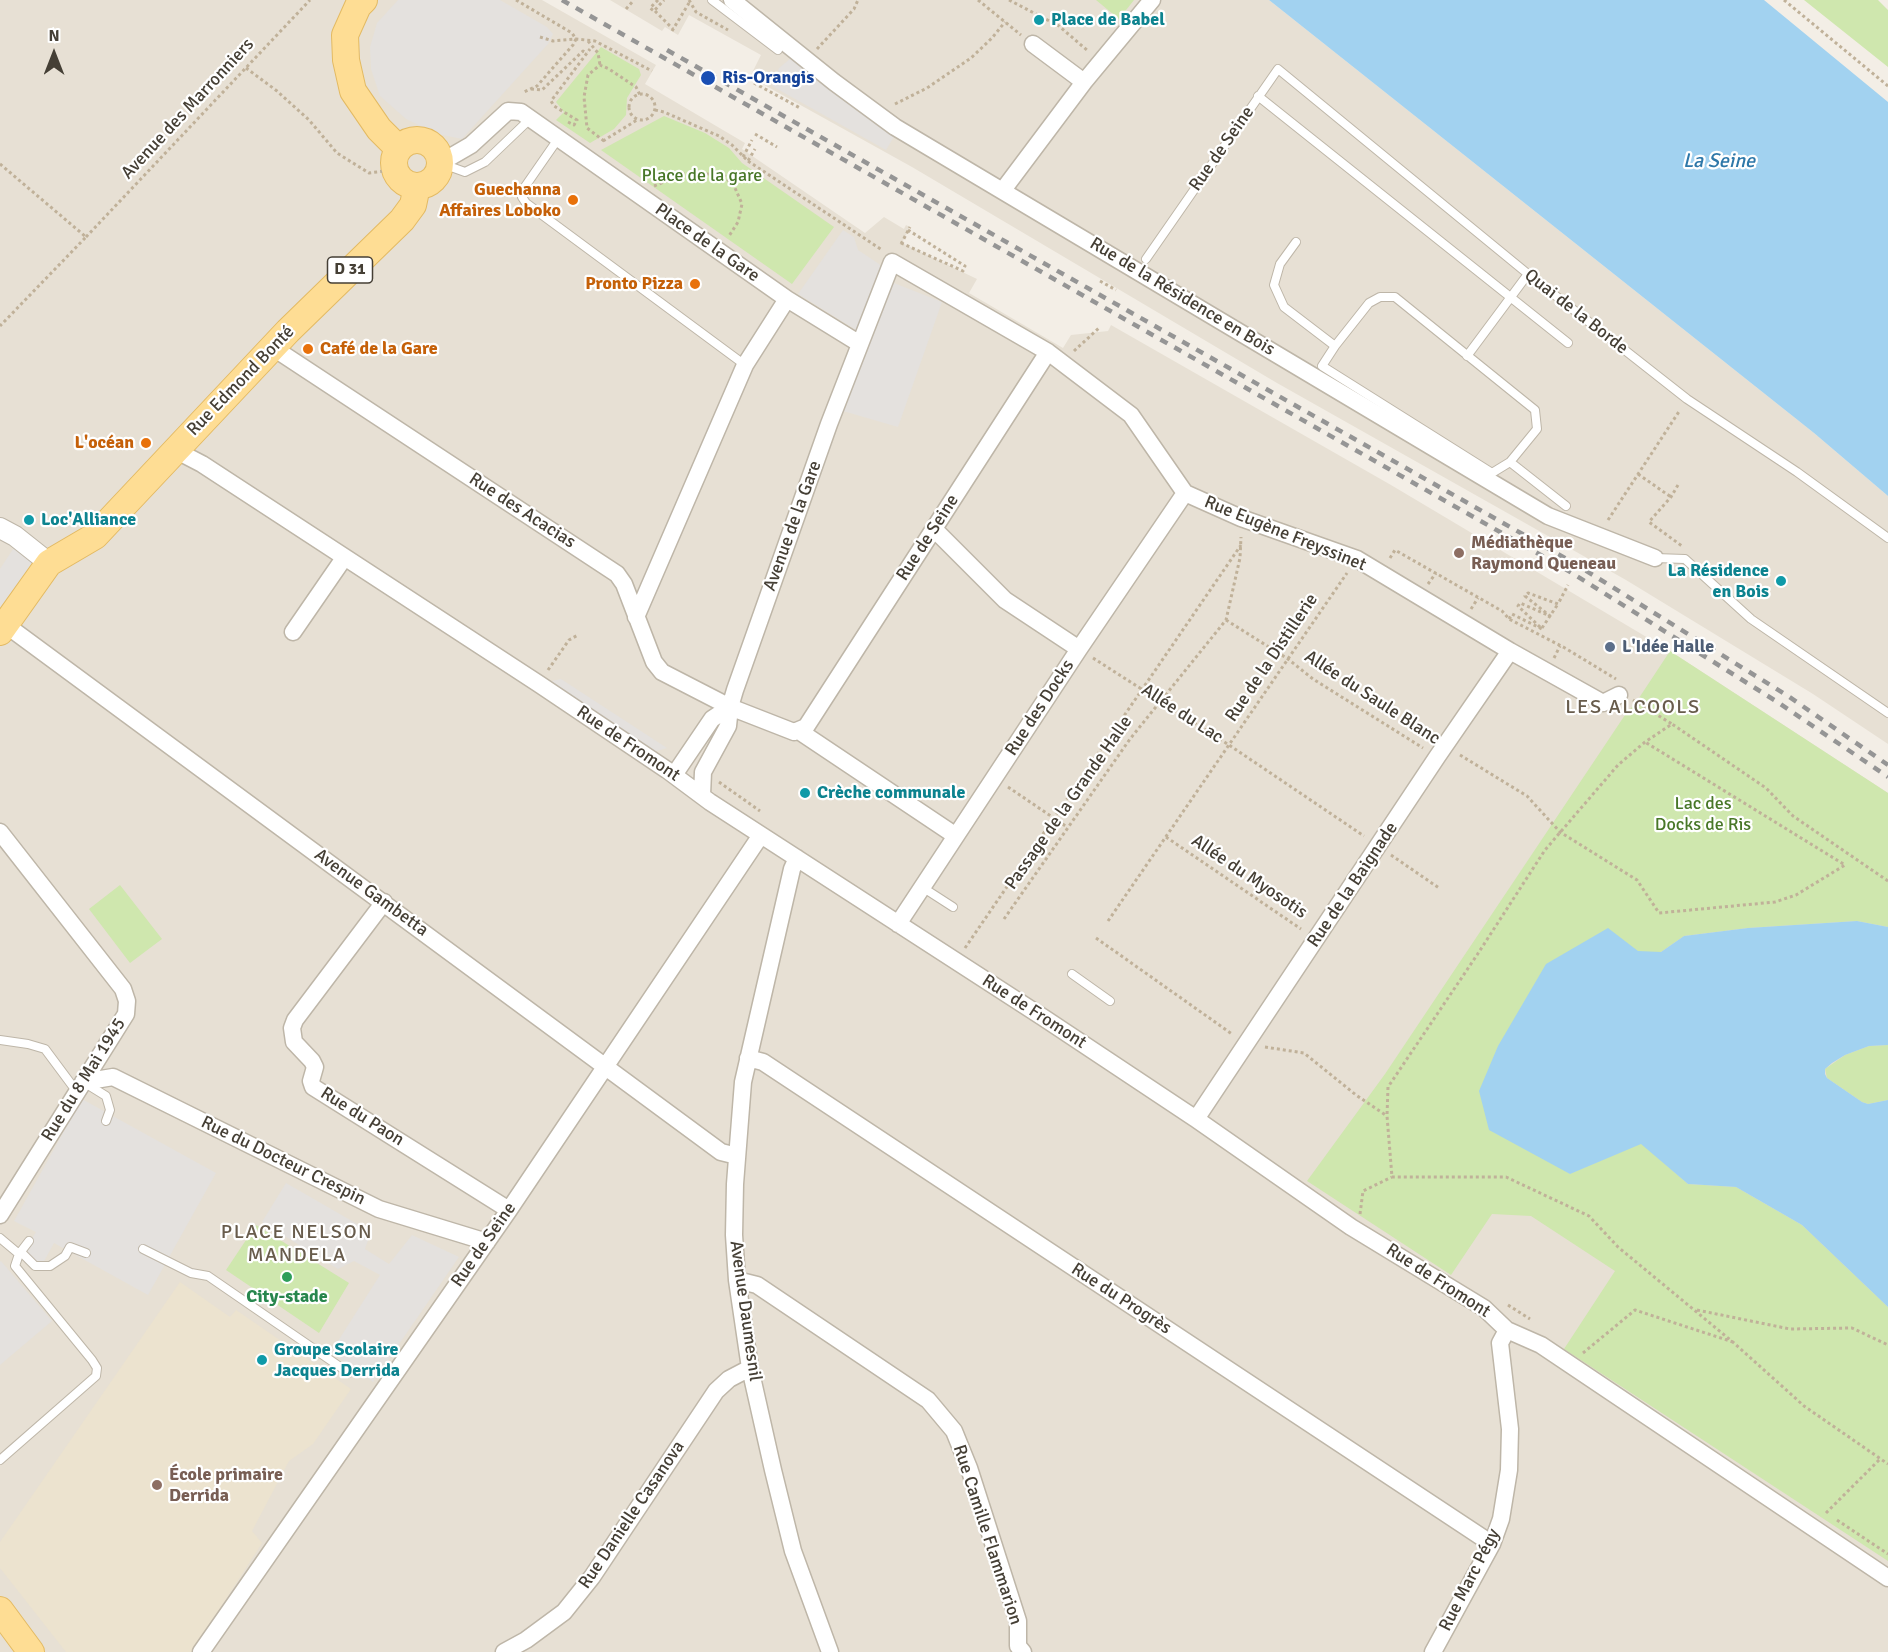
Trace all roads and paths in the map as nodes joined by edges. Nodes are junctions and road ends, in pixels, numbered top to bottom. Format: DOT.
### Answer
graph roads {
  1 [pos="310,0"];
  2 [pos="364,0"];
  3 [pos="516,0"];
  4 [pos="658,0"];
  5 [pos="664,0"];
  6 [pos="712,0"];
  7 [pos="732,0"];
  8 [pos="858,0"];
  9 [pos="978,0"];
  10 [pos="1009,0"];
  11 [pos="1152,0"];
  12 [pos="1784,0"];
  13 [pos="634,1"];
  14 [pos="689,2"];
  15 [pos="626,9"];
  16 [pos="654,11"];
  17 [pos="1005,22"];
  18 [pos="731,32"];
  19 [pos="540,37"];
  20 [pos="576,39"];
  21 [pos="588,41"];
  22 [pos="1032,44"];
  23 [pos="778,50"];
  24 [pos="807,61"];
  25 [pos="1101,62"];
  26 [pos="600,65"];
  27 [pos="246,68"];
  28 [pos="1278,69"];
  29 [pos="652,71"];
  30 [pos="1084,82"];
  31 [pos="754,83"];
  32 [pos="1888,86"];
  33 [pos="531,89"];
  34 [pos="524,92"];
  35 [pos="640,94"];
  36 [pos="1258,96"];
  37 [pos="800,108"];
  38 [pos="560,110"];
  39 [pos="655,110"];
  40 [pos="556,114"];
  41 [pos="876,114"];
  42 [pos="530,119"];
  43 [pos="565,120"];
  44 [pos="637,120"];
  45 [pos="755,134"];
  46 [pos="558,139"];
  47 [pos="752,140"];
  48 [pos="604,141"];
  49 [pos="777,147"];
  50 [pos="755,149"];
  51 [pos="579,154"];
  52 [pos="743,157"];
  53 [pos="397,159"];
  54 [pos="748,161"];
  55 [pos="440,163"];
  56 [pos="0,165"];
  57 [pos="417,186"];
  58 [pos="1004,190"];
  59 [pos="642,198"];
  60 [pos="909,228"];
  61 [pos="86,237"];
  62 [pos="1296,242"];
  63 [pos="720,252"];
  64 [pos="889,257"];
  65 [pos="1146,259"];
  66 [pos="1528,274"];
  67 [pos="1100,281"];
  68 [pos="1116,290"];
  69 [pos="1510,297"];
  70 [pos="787,299"];
  71 [pos="0,326"];
  72 [pos="1099,328"];
  73 [pos="1568,343"];
  74 [pos="860,344"];
  75 [pos="1335,346"];
  76 [pos="272,347"];
  77 [pos="1048,352"];
  78 [pos="1467,356"];
  79 [pos="745,365"];
  80 [pos="1687,399"];
  81 [pos="175,450"];
  82 [pos="1510,462"];
  83 [pos="1638,474"];
  84 [pos="1678,484"];
  85 [pos="1185,493"];
  86 [pos="1671,497"];
  87 [pos="1566,506"];
  88 [pos="1241,518"];
  89 [pos="1605,525"];
  90 [pos="0,528"];
  91 [pos="934,529"];
  92 [pos="1888,538"];
  93 [pos="1241,545"];
  94 [pos="1685,548"];
  95 [pos="344,558"];
  96 [pos="1655,558"];
  97 [pos="1357,559"];
  98 [pos="49,563"];
  99 [pos="1380,573"];
  100 [pos="1568,585"];
  101 [pos="1525,596"];
  102 [pos="1557,604"];
  103 [pos="1519,605"];
  104 [pos="1512,614"];
  105 [pos="1550,616"];
  106 [pos="636,617"];
  107 [pos="1509,619"];
  108 [pos="1226,620"];
  109 [pos="1542,628"];
  110 [pos="3,629"];
  111 [pos="293,632"];
  112 [pos="578,635"];
  113 [pos="1079,649"];
  114 [pos="1510,651"];
  115 [pos="1288,659"];
  116 [pos="539,684"];
  117 [pos="1142,689"];
  118 [pos="1619,695"];
  119 [pos="1160,700"];
  120 [pos="730,707"];
  121 [pos="1888,713"];
  122 [pos="1672,724"];
  123 [pos="800,731"];
  124 [pos="1645,742"];
  125 [pos="1229,745"];
  126 [pos="1437,757"];
  127 [pos="704,772"];
  128 [pos="674,775"];
  129 [pos="994,778"];
  130 [pos="702,795"];
  131 [pos="761,812"];
  132 [pos="1053,818"];
  133 [pos="1068,828"];
  134 [pos="0,832"];
  135 [pos="1560,832"];
  136 [pos="761,835"];
  137 [pos="956,836"];
  138 [pos="1166,837"];
  139 [pos="1379,846"];
  140 [pos="797,858"];
  141 [pos="1888,881"];
  142 [pos="922,887"];
  143 [pos="1439,888"];
  144 [pos="384,902"];
  145 [pos="953,907"];
  146 [pos="1004,919"];
  147 [pos="1108,921"];
  148 [pos="898,924"];
  149 [pos="1317,940"];
  150 [pos="963,949"];
  151 [pos="1072,974"];
  152 [pos="1110,1001"];
  153 [pos="0,1040"];
  154 [pos="748,1058"];
  155 [pos="605,1066"];
  156 [pos="80,1087"];
  157 [pos="1196,1119"];
  158 [pos="106,1121"];
  159 [pos="737,1155"];
  160 [pos="1392,1177"];
  161 [pos="509,1210"];
  162 [pos="0,1215"];
  163 [pos="1351,1227"];
  164 [pos="0,1238"];
  165 [pos="29,1241"];
  166 [pos="487,1242"];
  167 [pos="143,1249"];
  168 [pos="20,1253"];
  169 [pos="86,1253"];
  170 [pos="737,1280"];
  171 [pos="1694,1310"];
  172 [pos="1507,1330"];
  173 [pos="1734,1343"];
  174 [pos="1888,1345"];
  175 [pos="1583,1353"];
  176 [pos="750,1368"];
  177 [pos="349,1373"];
  178 [pos="1880,1459"];
  179 [pos="0,1460"];
  180 [pos="1888,1464"];
  181 [pos="1826,1513"];
  182 [pos="1492,1544"];
  183 [pos="1888,1578"];
  184 [pos="0,1610"];
  185 [pos="1018,1650"];
  186 [pos="31,1652"];
  187 [pos="201,1652"];
  188 [pos="504,1652"];
  189 [pos="830,1652"];
  190 [pos="1433,1652"];
  1 -- 27 [label="path, Avenue des Marronniers"];
  2 -- 53 [label="main road"];
  3 -- 20 [label="path"];
  4 -- 16 [label="path"];
  5 -- 16 [label="path"];
  6 -- 23 [label="lane"];
  7 -- 24 [label="street, Rue de la Résidence en Bois"];
  8 -- 24 [label="path"];
  9 -- 17 [label="path"];
  10 -- 25 [label="path"];
  11 -- 25 [label="street"];
  12 -- 32 [label="path"];
  13 -- 15 [label="path"];
  14 -- 16 [label="path"];
  14 -- 18 [label="path"];
  17 -- 22 [label="path"];
  17 -- 41 [label="path"];
  19 -- 20 [label="path"];
  20 -- 21 [label="path"];
  20 -- 33 [label="path"];
  21 -- 26 [label="path"];
  21 -- 29 [label="path"];
  22 -- 30 [label="street"];
  24 -- 41 [label="street, Rue de la Résidence en Bois"];
  25 -- 30 [label="street"];
  26 -- 35 [label="path"];
  26 -- 48 [label="path"];
  27 -- 53 [label="path"];
  27 -- 61 [label="path, Avenue des Marronniers"];
  28 -- 36 [label="lane, Rue de Seine"];
  28 -- 66 [label="lane, Quai de la Borde"];
  30 -- 58 [label="street"];
  31 -- 37 [label="path"];
  33 -- 34 [label="path"];
  33 -- 38 [label="path"];
  35 -- 39 [label="path"];
  35 -- 44 [label="path"];
  36 -- 65 [label="lane, Rue de Seine"];
  36 -- 69 [label="lane"];
  38 -- 40 [label="path"];
  38 -- 43 [label="path"];
  39 -- 44 [label="path"];
  39 -- 52 [label="path"];
  41 -- 58 [label="street, Rue de la Résidence en Bois"];
  42 -- 46 [label="street, Place de la Gare"];
  42 -- 55 [label="street, Place de la Gare"];
  42 -- 55 [label="lane"];
  44 -- 48 [label="path"];
  45 -- 49 [label="path"];
  46 -- 51 [label="street, Place de la Gare"];
  46 -- 79 [label="lane"];
  47 -- 52 [label="path"];
  48 -- 51 [label="path"];
  50 -- 54 [label="path"];
  51 -- 59 [label="street, Place de la Gare"];
  52 -- 54 [label="path"];
  53 -- 55 [label="main road"];
  53 -- 57 [label="main road"];
  54 -- 64 [label="path"];
  55 -- 57 [label="main road"];
  56 -- 61 [label="path"];
  57 -- 76 [label="main road, Rue Edmond Bonté / D 31"];
  58 -- 96 [label="street, Rue de la Résidence en Bois"];
  59 -- 63 [label="street, Place de la Gare"];
  59 -- 63 [label="path"];
  60 -- 60 [label="path"];
  61 -- 71 [label="path, Avenue des Marronniers"];
  62 -- 75 [label="lane"];
  63 -- 70 [label="street, Place de la Gare"];
  64 -- 74 [label="street, Avenue de la Gare"];
  64 -- 77 [label="street"];
  66 -- 69 [label="lane"];
  66 -- 80 [label="lane, Quai de la Borde"];
  67 -- 68 [label="path"];
  69 -- 73 [label="lane"];
  69 -- 78 [label="lane"];
  70 -- 74 [label="street, Place de la Gare"];
  70 -- 79 [label="street"];
  72 -- 77 [label="path"];
  74 -- 120 [label="street, Avenue de la Gare"];
  75 -- 78 [label="lane"];
  75 -- 82 [label="lane"];
  76 -- 81 [label="main road, Rue Edmond Bonté / D 31"];
  76 -- 106 [label="street, Rue des Acacias"];
  77 -- 85 [label="street, Rue Eugène Freyssinet"];
  77 -- 91 [label="street, Rue de Seine"];
  78 -- 82 [label="lane"];
  79 -- 106 [label="street"];
  80 -- 83 [label="path"];
  80 -- 92 [label="lane, Quai de la Borde"];
  81 -- 95 [label="street, Rue de Fromont"];
  81 -- 98 [label="main road, Rue Edmond Bonté / D 31"];
  82 -- 87 [label="lane"];
  83 -- 86 [label="path"];
  83 -- 89 [label="path"];
  84 -- 86 [label="path"];
  85 -- 88 [label="street, Rue Eugène Freyssinet"];
  85 -- 113 [label="street, Rue des Docks"];
  86 -- 94 [label="path"];
  88 -- 93 [label="path"];
  88 -- 97 [label="street, Rue Eugène Freyssinet"];
  90 -- 98 [label="street"];
  91 -- 113 [label="street"];
  91 -- 123 [label="street, Rue de Seine"];
  93 -- 108 [label="path"];
  93 -- 117 [label="path"];
  95 -- 111 [label="street"];
  95 -- 116 [label="street, Rue de Fromont"];
  96 -- 121 [label="lane"];
  97 -- 99 [label="street, Rue Eugène Freyssinet"];
  97 -- 115 [label="path, Rue de la Distillerie"];
  98 -- 110 [label="main road, D 31"];
  99 -- 107 [label="path"];
  99 -- 114 [label="street, Rue Eugène Freyssinet"];
  100 -- 102 [label="path"];
  101 -- 102 [label="path"];
  101 -- 103 [label="path"];
  101 -- 105 [label="path"];
  102 -- 105 [label="path"];
  103 -- 104 [label="path"];
  103 -- 105 [label="path"];
  103 -- 109 [label="path"];
  104 -- 107 [label="path"];
  104 -- 109 [label="path"];
  105 -- 109 [label="path"];
  106 -- 120 [label="street, Rue des Acacias"];
  107 -- 118 [label="path"];
  108 -- 115 [label="path, Allée du Saule Blanc"];
  108 -- 119 [label="path, Passage de la Grande Halle"];
  110 -- 144 [label="street, Avenue Gambetta"];
  112 -- 116 [label="path"];
  113 -- 117 [label="path, Allée du Lac"];
  113 -- 129 [label="street, Rue des Docks"];
  114 -- 118 [label="street, Rue Eugène Freyssinet"];
  114 -- 126 [label="street, Rue de la Baignade"];
  115 -- 125 [label="path, Rue de la Distillerie"];
  115 -- 126 [label="path, Allée du Saule Blanc"];
  116 -- 128 [label="street, Rue de Fromont"];
  117 -- 119 [label="path, Allée du Lac"];
  117 -- 132 [label="path"];
  118 -- 122 [label="path"];
  119 -- 125 [label="path, Allée du Lac"];
  119 -- 133 [label="path, Passage de la Grande Halle"];
  120 -- 123 [label="street"];
  120 -- 127 [label="street"];
  120 -- 128 [label="street"];
  122 -- 124 [label="path"];
  122 -- 141 [label="path"];
  123 -- 137 [label="street"];
  124 -- 135 [label="path"];
  124 -- 135 [label="path, Allée du Saule Blanc"];
  125 -- 138 [label="path, Rue de la Distillerie"];
  125 -- 139 [label="path, Allée du Lac"];
  126 -- 135 [label="path, Allée du Saule Blanc"];
  126 -- 139 [label="street, Rue de la Baignade"];
  127 -- 130 [label="street"];
  127 -- 131 [label="path"];
  128 -- 130 [label="street, Rue de Fromont"];
  129 -- 132 [label="path"];
  129 -- 137 [label="street, Rue des Docks"];
  130 -- 136 [label="street, Rue de Fromont"];
  132 -- 133 [label="path"];
  132 -- 150 [label="path"];
  133 -- 146 [label="path, Passage de la Grande Halle"];
  134 -- 156 [label="street, Rue du 8 Mai 1945"];
  135 -- 160 [label="path"];
  136 -- 140 [label="street, Rue de Fromont"];
  136 -- 155 [label="street, Rue de Seine"];
  137 -- 142 [label="street, Rue des Docks"];
  138 -- 147 [label="path, Rue de la Distillerie"];
  138 -- 149 [label="path, Allée du Myosotis"];
  139 -- 143 [label="path, Allée du Lac"];
  139 -- 149 [label="street, Rue de la Baignade"];
  140 -- 148 [label="street, Rue de Fromont"];
  140 -- 154 [label="street, Avenue Daumesnil"];
  142 -- 145 [label="lane"];
  142 -- 148 [label="street, Rue des Docks"];
  144 -- 155 [label="street, Avenue Gambetta"];
  144 -- 161 [label="street, Rue du Paon"];
  148 -- 157 [label="street, Rue de Fromont"];
  149 -- 157 [label="street, Rue de la Baignade"];
  151 -- 152 [label="lane"];
  153 -- 156 [label="lane"];
  154 -- 159 [label="street, Avenue Daumesnil"];
  154 -- 182 [label="street, Rue du Progrès"];
  155 -- 159 [label="street, Avenue Gambetta"];
  155 -- 161 [label="street, Rue de Seine"];
  156 -- 158 [label="lane"];
  156 -- 162 [label="street, Rue du 8 Mai 1945"];
  156 -- 166 [label="street, Rue du Docteur Crespin"];
  157 -- 163 [label="street, Rue de Fromont"];
  159 -- 170 [label="street, Avenue Daumesnil"];
  160 -- 163 [label="path"];
  160 -- 171 [label="path"];
  161 -- 166 [label="street, Rue de Seine"];
  163 -- 172 [label="street, Rue de Fromont"];
  164 -- 168 [label="lane"];
  165 -- 168 [label="lane"];
  166 -- 187 [label="street, Rue de Seine"];
  167 -- 177 [label="lane"];
  168 -- 169 [label="lane"];
  168 -- 179 [label="lane"];
  170 -- 176 [label="street, Avenue Daumesnil"];
  170 -- 185 [label="street, Rue Camille Flammarion"];
  171 -- 173 [label="path"];
  171 -- 174 [label="path"];
  172 -- 182 [label="street, Rue Marc Pégy"];
  172 -- 183 [label="street, Rue de Fromont"];
  173 -- 175 [label="path"];
  173 -- 178 [label="path"];
  176 -- 188 [label="street, Rue Danielle Casanova"];
  176 -- 189 [label="street, Avenue Daumesnil"];
  178 -- 180 [label="path"];
  178 -- 181 [label="path"];
  182 -- 190 [label="street, Rue Marc Pégy"];
  184 -- 186 [label="main road"];
}
